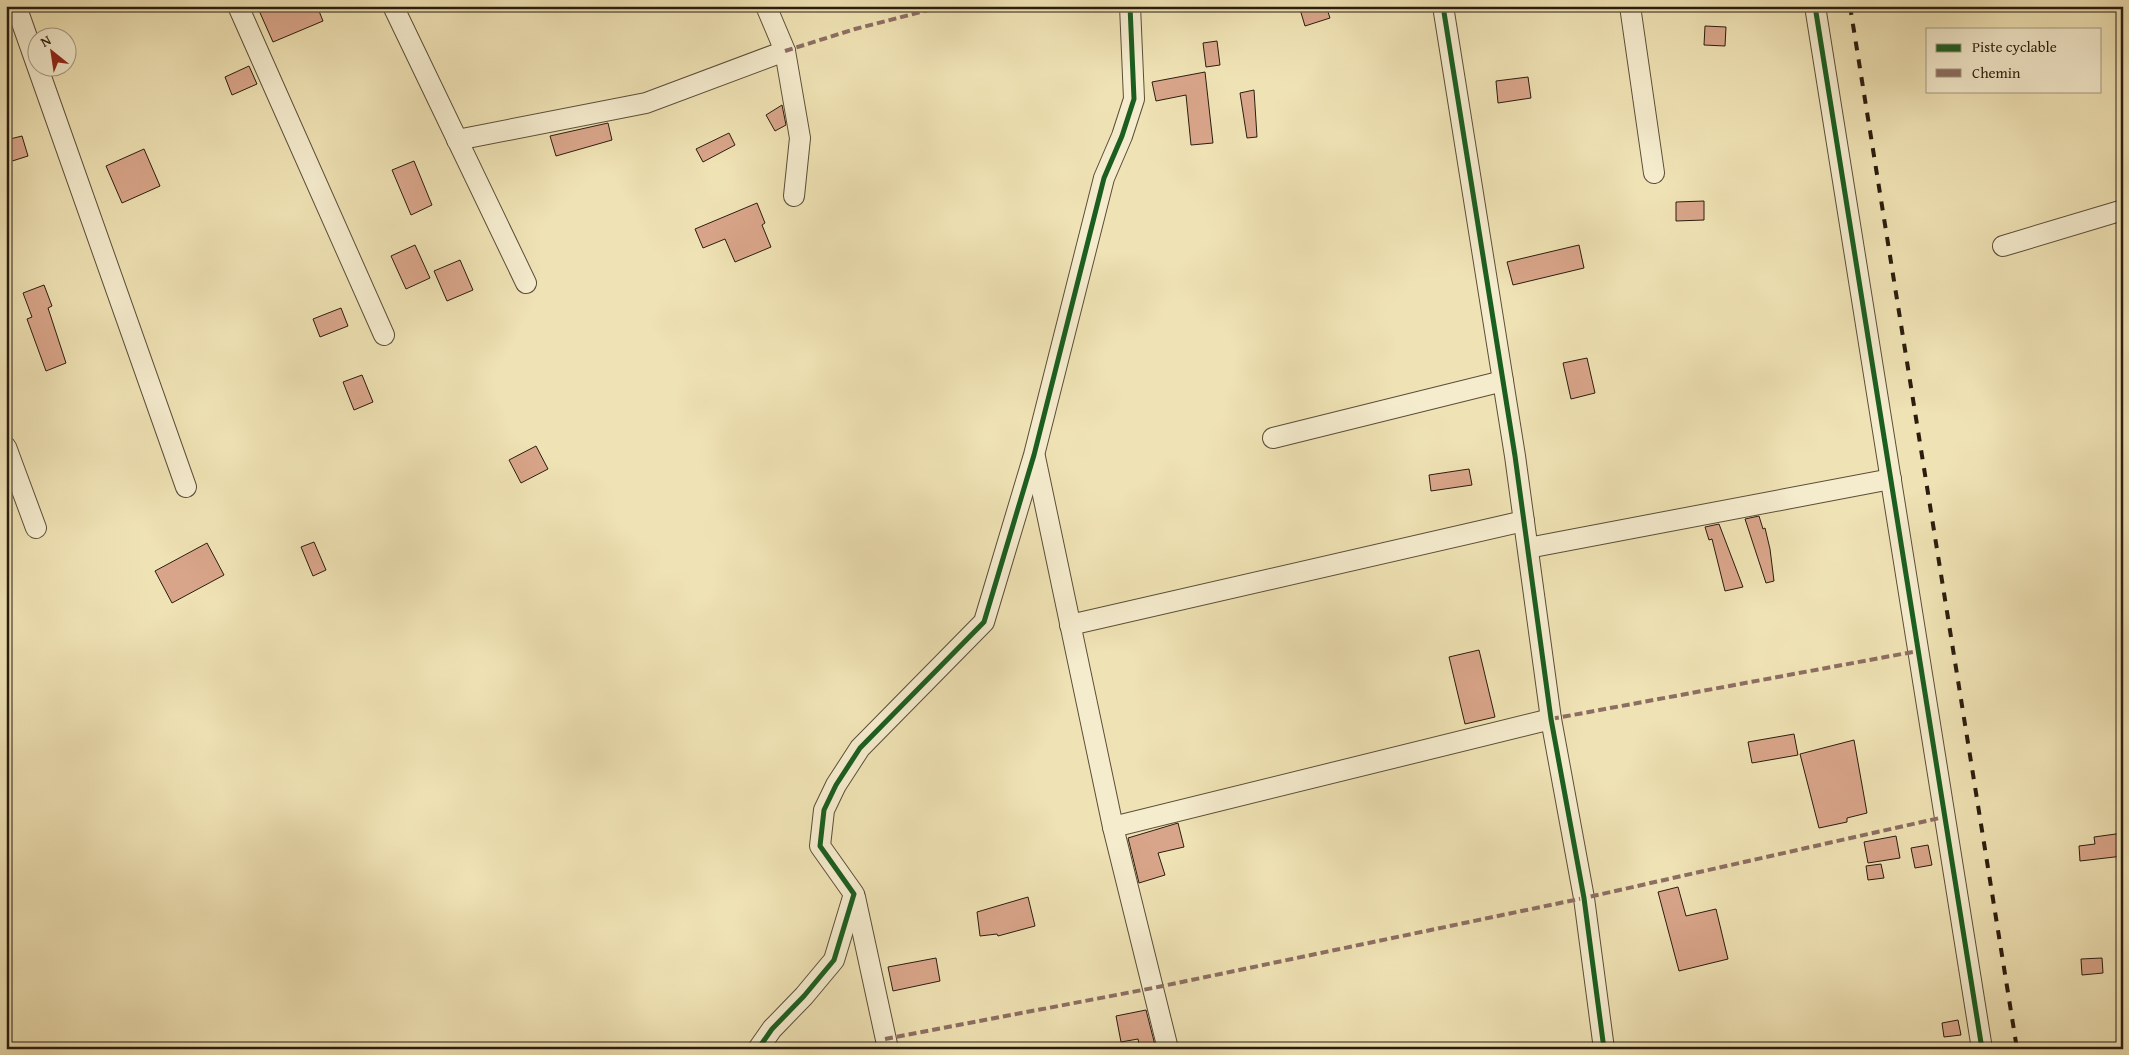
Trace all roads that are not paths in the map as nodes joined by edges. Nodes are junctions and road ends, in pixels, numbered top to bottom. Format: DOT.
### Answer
graph roads {
  1 [pos="16,6"];
  2 [pos="238,6"];
  3 [pos="393,6"];
  4 [pos="766,6"];
  5 [pos="1130,6"];
  6 [pos="1443,6"];
  7 [pos="1630,6"];
  8 [pos="1814,6"];
  9 [pos="785,51"];
  10 [pos="457,140"];
  11 [pos="1654,173"];
  12 [pos="794,196"];
  13 [pos="2123,210"];
  14 [pos="2003,246"];
  15 [pos="526,283"];
  16 [pos="384,335"];
  17 [pos="1503,381"];
  18 [pos="1273,438"];
  19 [pos="6,447"];
  20 [pos="1034,455"];
  21 [pos="1890,479"];
  22 [pos="186,487"];
  23 [pos="1524,521"];
  24 [pos="36,528"];
  25 [pos="1528,548"];
  26 [pos="1070,625"];
  27 [pos="1551,719"];
  28 [pos="1114,827"];
  29 [pos="854,894"];
  30 [pos="758,1049"];
  31 [pos="888,1049"];
  32 [pos="1168,1049"];
  33 [pos="1604,1049"];
  34 [pos="1982,1049"];
  1 -- 22 [label="street"];
  2 -- 16 [label="street"];
  3 -- 10 [label="street"];
  4 -- 9 [label="street"];
  5 -- 20 [label="street"];
  6 -- 17 [label="street"];
  7 -- 11 [label="street"];
  8 -- 21 [label="street"];
  9 -- 10 [label="street"];
  9 -- 12 [label="street"];
  10 -- 15 [label="street"];
  13 -- 14 [label="street"];
  17 -- 18 [label="street"];
  17 -- 23 [label="street"];
  19 -- 24 [label="street"];
  20 -- 26 [label="street"];
  20 -- 29 [label="street"];
  21 -- 25 [label="street"];
  21 -- 34 [label="street"];
  23 -- 25 [label="street"];
  23 -- 26 [label="street"];
  25 -- 27 [label="street"];
  26 -- 28 [label="street"];
  27 -- 28 [label="street"];
  27 -- 33 [label="street"];
  28 -- 32 [label="street"];
  29 -- 30 [label="street"];
  29 -- 31 [label="street"];
}
